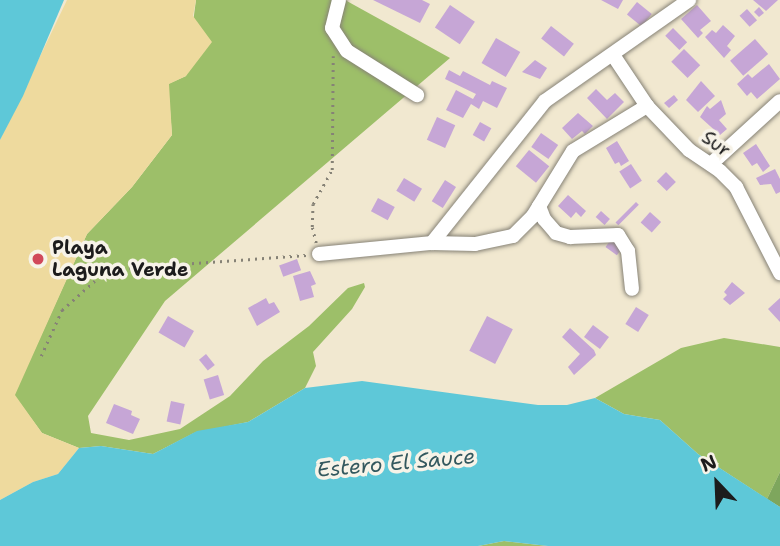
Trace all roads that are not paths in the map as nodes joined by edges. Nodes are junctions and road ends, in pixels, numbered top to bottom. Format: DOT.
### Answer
graph roads {
  1 [pos="340,0"];
  2 [pos="689,0"];
  3 [pos="613,55"];
  4 [pos="417,95"];
  5 [pos="780,102"];
  6 [pos="647,106"];
  7 [pos="710,164"];
  8 [pos="539,206"];
  9 [pos="432,243"];
  10 [pos="319,254"];
  11 [pos="780,273"];
  12 [pos="632,289"];
  1 -- 4 [label="street"];
  2 -- 3 [label="street"];
  3 -- 6 [label="street, Sur"];
  3 -- 9 [label="street"];
  5 -- 7 [label="street"];
  6 -- 7 [label="street, Sur"];
  6 -- 8 [label="street"];
  7 -- 11 [label="street, Sur"];
  8 -- 9 [label="street"];
  8 -- 12 [label="street"];
  9 -- 10 [label="street"];
}
